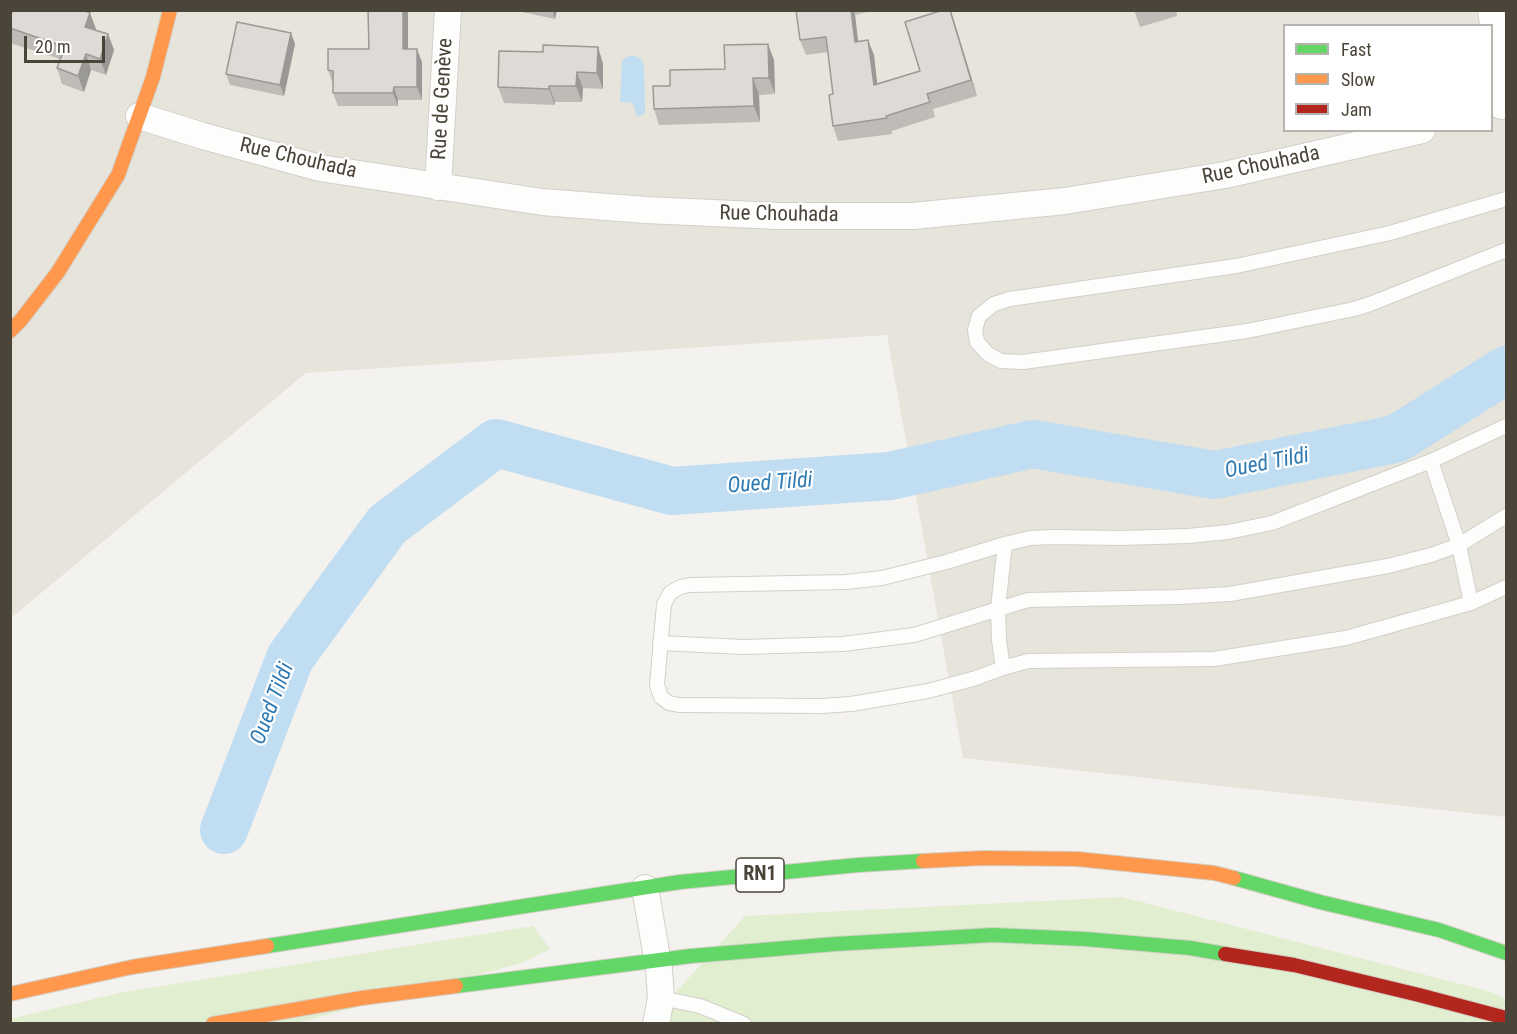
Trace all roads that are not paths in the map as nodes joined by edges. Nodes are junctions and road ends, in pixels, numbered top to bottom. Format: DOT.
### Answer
graph roads {
  1 [pos="170,10"];
  2 [pos="448,10"];
  3 [pos="1491,10"];
  4 [pos="1500,107"];
  5 [pos="139,116"];
  6 [pos="1413,132"];
  7 [pos="438,187"];
  8 [pos="1506,199"];
  9 [pos="1506,250"];
  10 [pos="10,331"];
  11 [pos="1506,426"];
  12 [pos="1431,461"];
  13 [pos="1506,516"];
  14 [pos="1005,544"];
  15 [pos="1458,545"];
  16 [pos="1506,587"];
  17 [pos="1471,603"];
  18 [pos="998,608"];
  19 [pos="660,643"];
  20 [pos="1003,668"];
  21 [pos="645,888"];
  22 [pos="1506,953"];
  23 [pos="657,961"];
  24 [pos="10,994"];
  25 [pos="661,998"];
  26 [pos="1506,1018"];
  27 [pos="213,1023"];
  28 [pos="656,1023"];
  29 [pos="744,1023"];
  1 -- 5 [label="main road"];
  2 -- 7 [label="street, Rue de Genève"];
  3 -- 4 [label="street"];
  5 -- 7 [label="street, Rue Chouhada"];
  5 -- 10 [label="main road"];
  6 -- 7 [label="street, Rue Chouhada"];
  8 -- 9 [label="lane"];
  11 -- 12 [label="lane"];
  12 -- 14 [label="lane"];
  12 -- 15 [label="lane"];
  13 -- 15 [label="lane"];
  14 -- 18 [label="lane"];
  14 -- 19 [label="lane"];
  15 -- 17 [label="lane"];
  15 -- 18 [label="lane"];
  16 -- 17 [label="lane"];
  17 -- 20 [label="lane"];
  18 -- 19 [label="lane"];
  18 -- 20 [label="lane"];
  19 -- 20 [label="lane"];
  21 -- 22 [label="main road, RN1"];
  21 -- 23 [label="street"];
  21 -- 24 [label="main road, RN1"];
  23 -- 25 [label="street"];
  23 -- 26 [label="main road"];
  23 -- 27 [label="main road"];
  25 -- 28 [label="street"];
  25 -- 29 [label="lane"];
}
